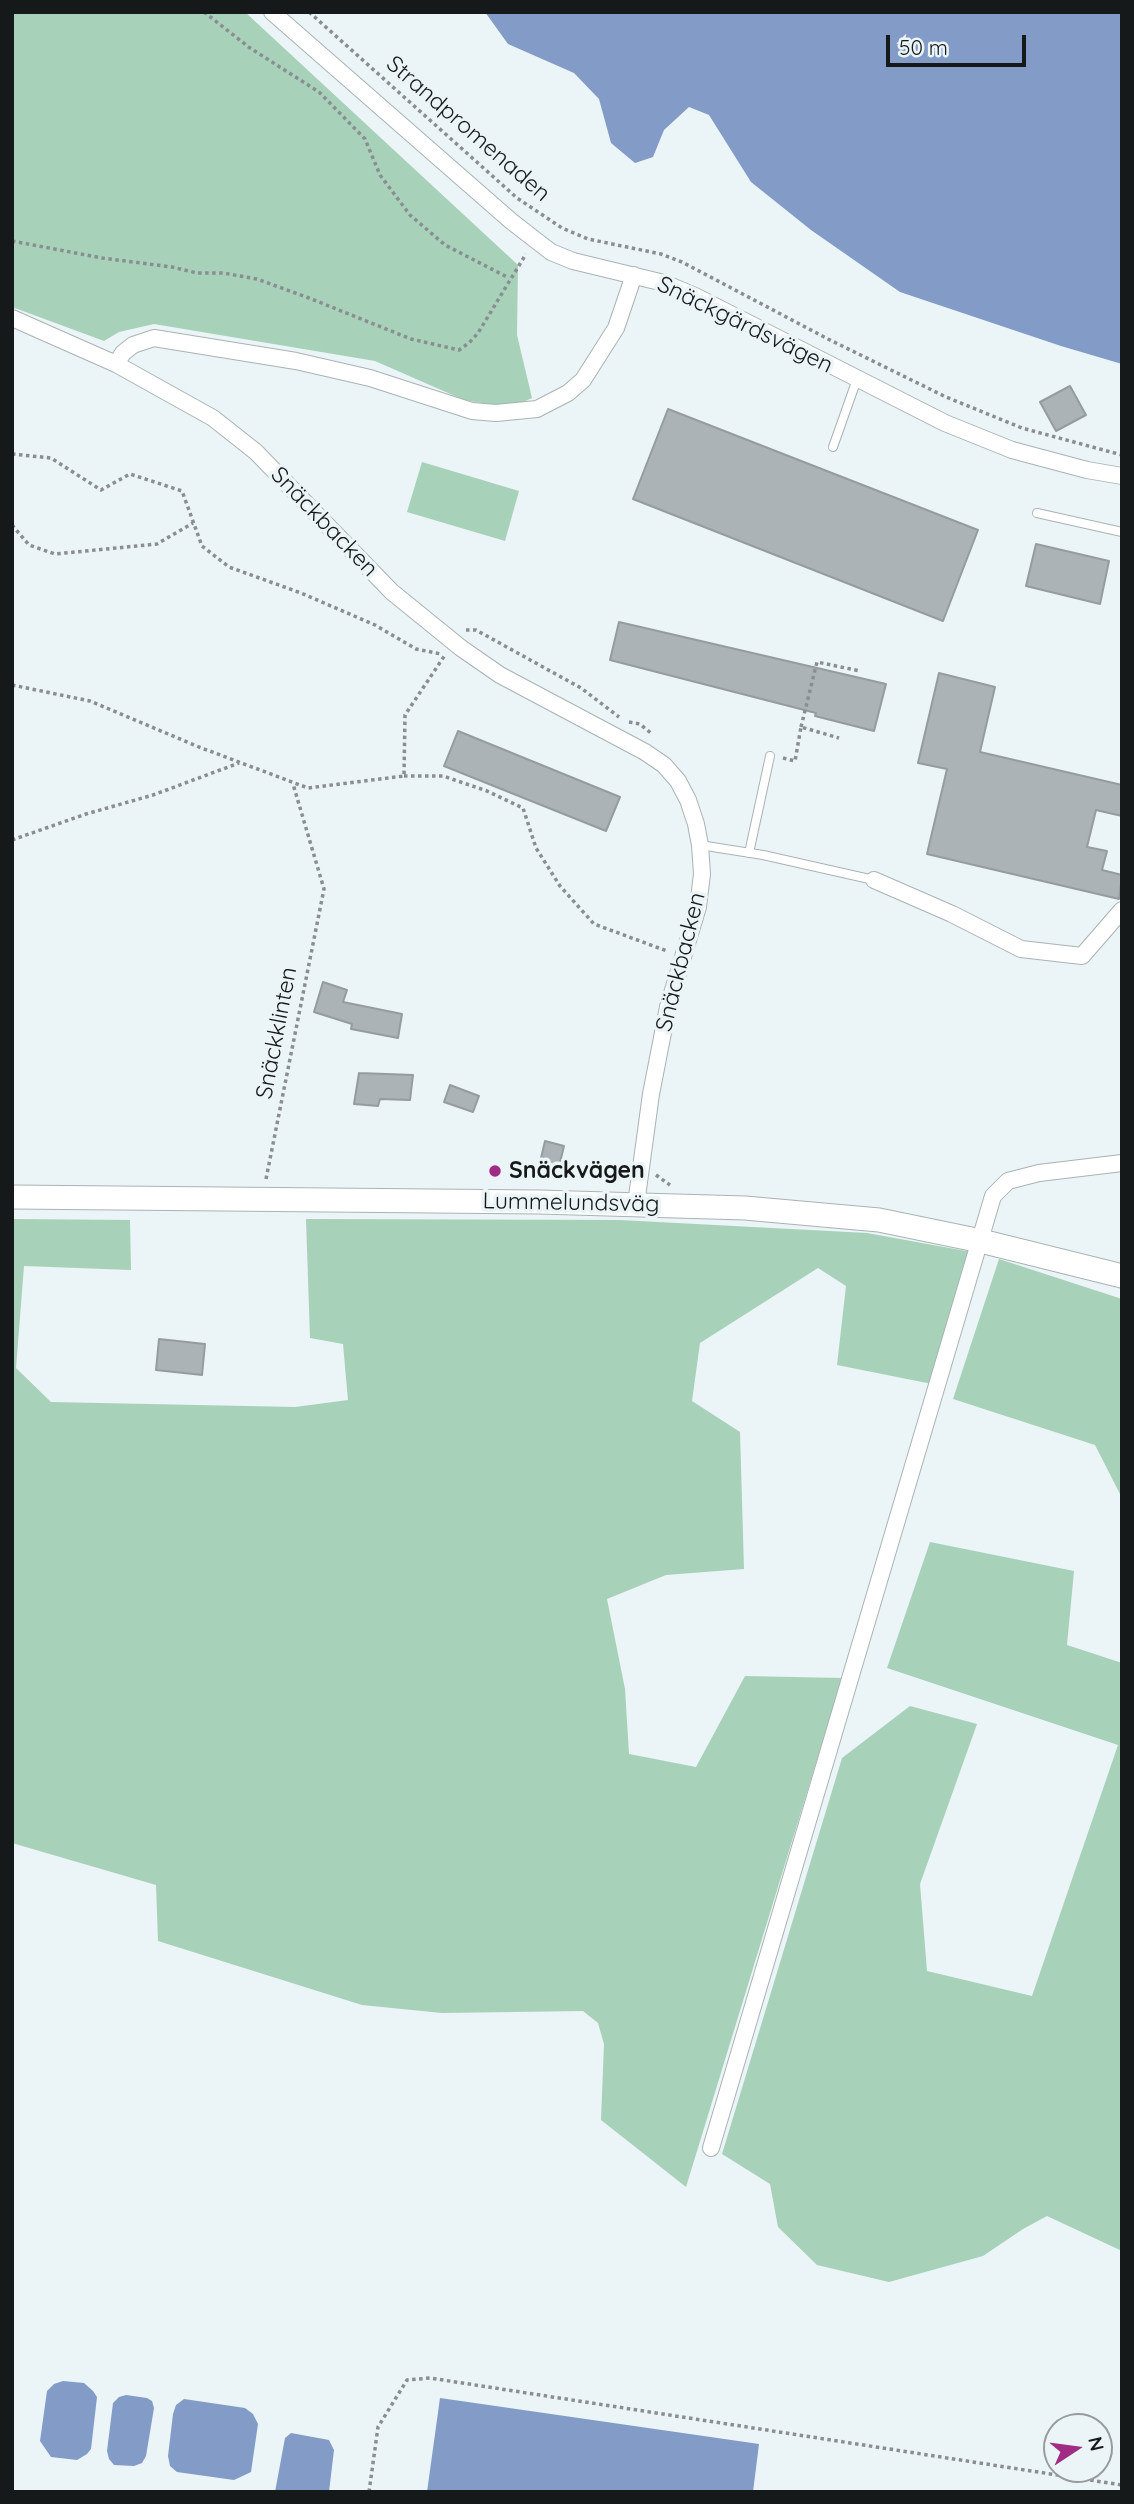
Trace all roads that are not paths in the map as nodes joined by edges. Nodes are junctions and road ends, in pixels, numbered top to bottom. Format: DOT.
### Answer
graph roads {
  1 [pos="272,12"];
  2 [pos="634,275"];
  3 [pos="12,318"];
  4 [pos="116,365"];
  5 [pos="857,379"];
  6 [pos="833,447"];
  7 [pos="1122,476"];
  8 [pos="1037,513"];
  9 [pos="1122,532"];
  10 [pos="770,756"];
  11 [pos="700,845"];
  12 [pos="750,853"];
  13 [pos="874,880"];
  14 [pos="1122,910"];
  15 [pos="1122,1163"];
  16 [pos="12,1197"];
  17 [pos="636,1204"];
  18 [pos="981,1241"];
  19 [pos="1122,1276"];
  20 [pos="711,2148"];
  1 -- 2 [label="street, Snäckgärdsvägen"];
  2 -- 4 [label="street"];
  2 -- 5 [label="street, Snäckgärdsvägen"];
  3 -- 4 [label="street, Snäckbacken"];
  4 -- 11 [label="street, Snäckbacken"];
  5 -- 6 [label="lane"];
  5 -- 7 [label="street, Snäckgärdsvägen"];
  8 -- 9 [label="lane"];
  10 -- 12 [label="lane"];
  11 -- 12 [label="lane"];
  11 -- 17 [label="street, Snäckbacken"];
  12 -- 13 [label="lane"];
  13 -- 14 [label="street"];
  15 -- 18 [label="street"];
  16 -- 17 [label="main road, Lummelundsväg"];
  17 -- 18 [label="main road, Lummelundsväg"];
  18 -- 19 [label="main road, Lummelundsväg"];
  18 -- 20 [label="street"];
}
